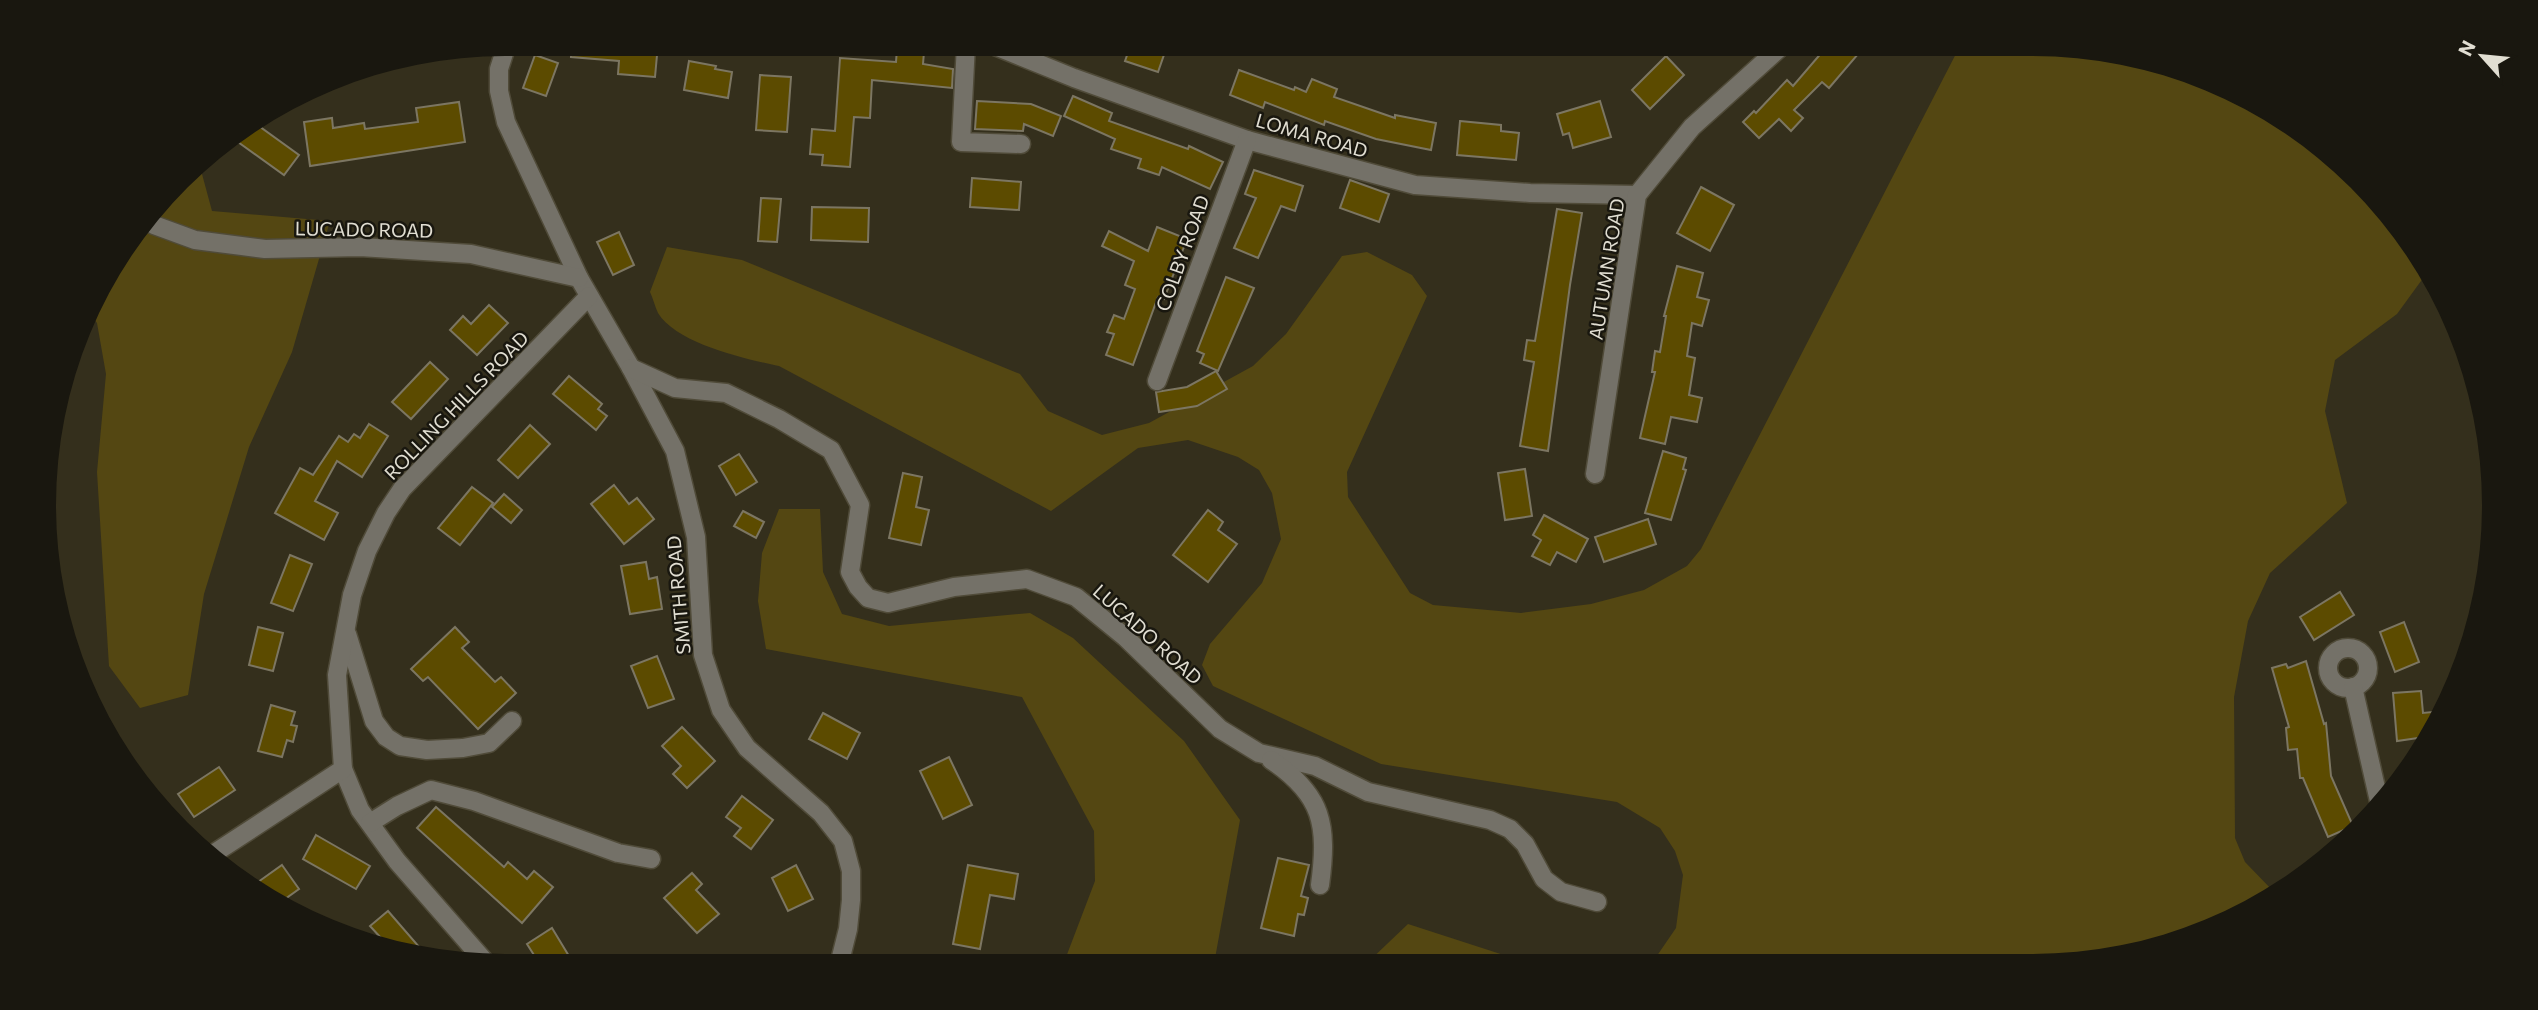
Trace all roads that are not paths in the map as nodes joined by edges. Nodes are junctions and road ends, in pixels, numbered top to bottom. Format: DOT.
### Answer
graph roads {
  1 [pos="502,56"];
  2 [pos="965,56"];
  3 [pos="1019,56"];
  4 [pos="1771,56"];
  5 [pos="1247,140"];
  6 [pos="1021,144"];
  7 [pos="1637,195"];
  8 [pos="154,225"];
  9 [pos="579,278"];
  10 [pos="589,296"];
  11 [pos="631,368"];
  12 [pos="1157,381"];
  13 [pos="1595,474"];
  14 [pos="346,630"];
  15 [pos="2353,687"];
  16 [pos="512,721"];
  17 [pos="1259,752"];
  18 [pos="343,769"];
  19 [pos="2377,793"];
  20 [pos="369,823"];
  21 [pos="219,851"];
  22 [pos="651,859"];
  23 [pos="1320,885"];
  24 [pos="1597,902"];
  25 [pos="477,953"];
  26 [pos="842,954"];
  1 -- 9 [label="street, SMITH ROAD"];
  2 -- 6 [label="street"];
  3 -- 5 [label="street, LOMA ROAD"];
  4 -- 7 [label="street, AUTUMN ROAD"];
  5 -- 7 [label="street, LOMA ROAD"];
  5 -- 12 [label="street, COLBY ROAD"];
  7 -- 13 [label="street, AUTUMN ROAD"];
  8 -- 9 [label="street, LUCADO ROAD"];
  9 -- 10 [label="street, SMITH ROAD"];
  10 -- 11 [label="street, SMITH ROAD"];
  10 -- 14 [label="street, ROLLING HILLS ROAD"];
  11 -- 17 [label="street, LUCADO ROAD"];
  11 -- 26 [label="street, SMITH ROAD"];
  14 -- 16 [label="street"];
  14 -- 18 [label="street, ROLLING HILLS ROAD"];
  15 -- 19 [label="street"];
  17 -- 23 [label="street"];
  17 -- 24 [label="street, LUCADO ROAD"];
  18 -- 20 [label="street, ROLLING HILLS ROAD"];
  18 -- 21 [label="street"];
  20 -- 22 [label="street"];
  20 -- 25 [label="street, ROLLING HILLS ROAD"];
}
